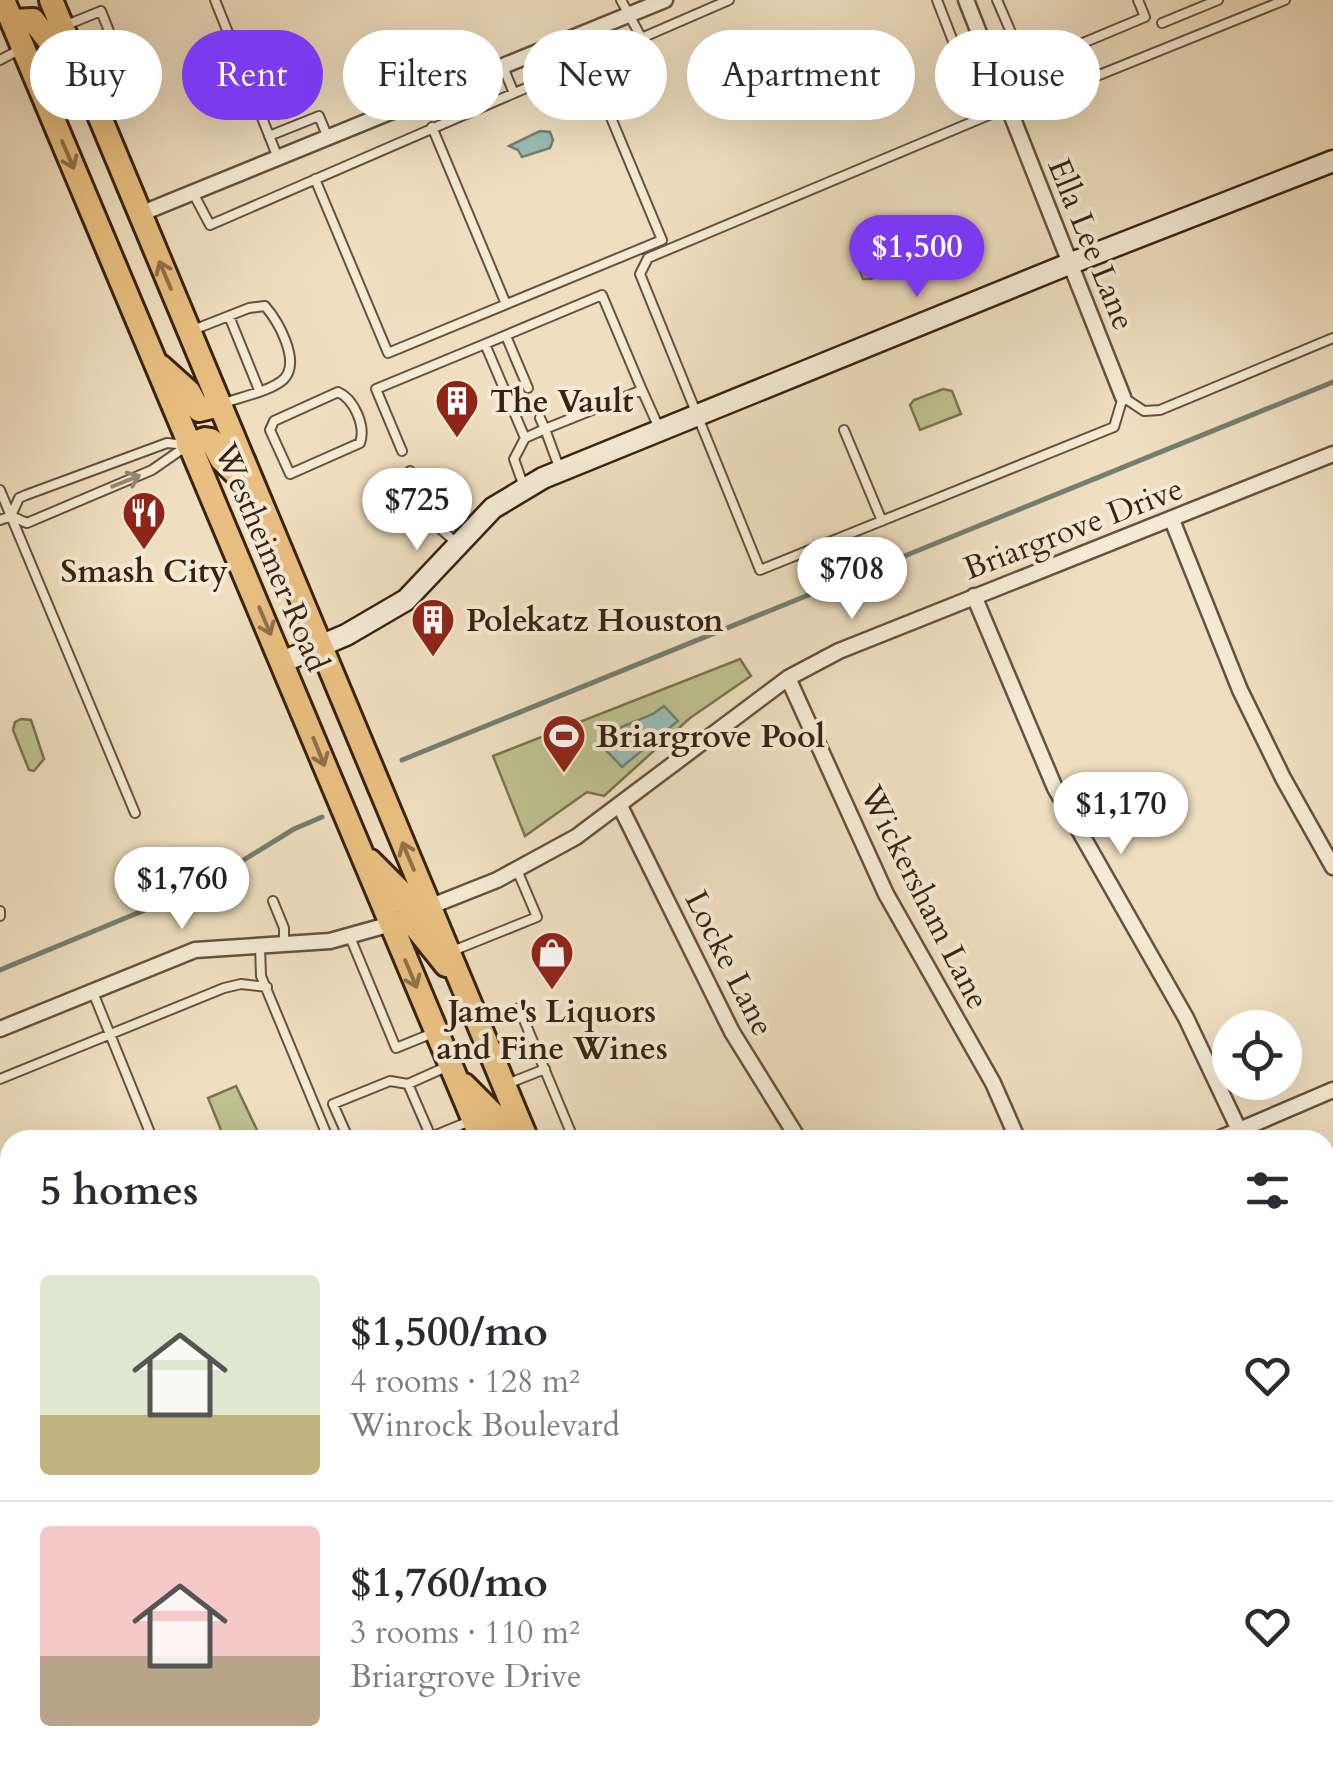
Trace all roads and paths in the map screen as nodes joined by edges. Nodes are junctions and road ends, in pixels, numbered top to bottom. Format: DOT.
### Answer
graph roads {
  1 [pos="216,0"];
  2 [pos="621,0"];
  3 [pos="665,0"];
  4 [pos="729,0"];
  5 [pos="936,0"];
  6 [pos="966,0"];
  7 [pos="997,0"];
  8 [pos="1138,0"];
  9 [pos="1218,0"];
  10 [pos="1286,0"];
  11 [pos="44,1"];
  12 [pos="628,15"];
  13 [pos="5,16"];
  14 [pos="1162,23"];
  15 [pos="61,27"];
  16 [pos="40,30"];
  17 [pos="62,30"];
  18 [pos="109,30"];
  19 [pos="637,30"];
  20 [pos="658,30"];
  21 [pos="949,30"];
  22 [pos="978,30"];
  23 [pos="1010,30"];
  24 [pos="1100,36"];
  25 [pos="23,48"];
  26 [pos="0,60"];
  27 [pos="503,66"];
  28 [pos="1100,73"];
  29 [pos="523,87"];
  30 [pos="513,91"];
  31 [pos="100,120"];
  32 [pos="372,120"];
  33 [pos="612,120"];
  34 [pos="982,120"];
  35 [pos="1013,120"];
  36 [pos="432,127"];
  37 [pos="269,136"];
  38 [pos="328,138"];
  39 [pos="278,158"];
  40 [pos="1333,161"];
  41 [pos="316,179"];
  42 [pos="194,192"];
  43 [pos="140,214"];
  44 [pos="1069,264"];
  45 [pos="506,304"];
  46 [pos="229,316"];
  47 [pos="189,332"];
  48 [pos="506,336"];
  49 [pos="1333,338"];
  50 [pos="485,344"];
  51 [pos="153,360"];
  52 [pos="528,388"];
  53 [pos="259,390"];
  54 [pos="642,390"];
  55 [pos="1123,396"];
  56 [pos="220,404"];
  57 [pos="540,418"];
  58 [pos="697,418"];
  59 [pos="544,429"];
  60 [pos="270,430"];
  61 [pos="844,430"];
  62 [pos="661,432"];
  63 [pos="524,438"];
  64 [pos="188,445"];
  65 [pos="402,451"];
  66 [pos="1333,454"];
  67 [pos="410,472"];
  68 [pos="560,472"];
  69 [pos="524,489"];
  70 [pos="0,490"];
  71 [pos="257,494"];
  72 [pos="11,516"];
  73 [pos="0,520"];
  74 [pos="1172,520"];
  75 [pos="882,521"];
  76 [pos="458,544"];
  77 [pos="974,596"];
  78 [pos="320,646"];
  79 [pos="282,662"];
  80 [pos="788,678"];
  81 [pos="620,806"];
  82 [pos="135,813"];
  83 [pos="361,851"];
  84 [pos="1333,867"];
  85 [pos="517,870"];
  86 [pos="273,901"];
  87 [pos="429,907"];
  88 [pos="391,924"];
  89 [pos="350,937"];
  90 [pos="260,946"];
  91 [pos="284,946"];
  92 [pos="448,954"];
  93 [pos="458,979"];
  94 [pos="267,987"];
  95 [pos="92,990"];
  96 [pos="478,1024"];
  97 [pos="0,1029"];
  98 [pos="436,1032"];
  99 [pos="110,1034"];
  100 [pos="544,1069"];
  101 [pos="452,1070"];
  102 [pos="0,1079"];
  103 [pos="408,1084"];
  104 [pos="504,1086"];
  105 [pos="1333,1090"];
  106 [pos="149,1130"];
  107 [pos="325,1130"];
  108 [pos="345,1130"];
  109 [pos="428,1130"];
  110 [pos="477,1130"];
  111 [pos="502,1130"];
  112 [pos="522,1130"];
  113 [pos="570,1130"];
  114 [pos="794,1130"];
  115 [pos="1014,1130"];
  116 [pos="1239,1130"];
  1 -- 37 [label="lane"];
  2 -- 12 [label="lane"];
  3 -- 12 [label="street"];
  4 -- 20 [label="lane"];
  5 -- 21 [label="lane"];
  6 -- 22 [label="street, Ella Lee Lane"];
  7 -- 23 [label="lane"];
  8 -- 24 [label="lane"];
  9 -- 14 [label="lane"];
  10 -- 28 [label="lane"];
  11 -- 15 [label="main road, Westheimer Road"];
  12 -- 19 [label="lane"];
  12 -- 27 [label="street"];
  13 -- 16 [label="main road"];
  13 -- 25 [label="main road, Westheimer Road"];
  15 -- 17 [label="main road, Westheimer Road"];
  15 -- 18 [label="lane"];
  25 -- 26 [label="lane"];
  25 -- 51 [label="main road, Westheimer Road, one-way"];
  27 -- 30 [label="lane"];
  29 -- 30 [label="lane"];
  30 -- 36 [label="lane"];
  31 -- 43 [label="main road, Westheimer Road"];
  32 -- 38 [label="street"];
  33 -- 45 [label="lane"];
  34 -- 58 [label="lane"];
  35 -- 44 [label="street, Ella Lee Lane"];
  36 -- 41 [label="lane"];
  36 -- 45 [label="lane"];
  37 -- 38 [label="lane"];
  37 -- 39 [label="lane"];
  38 -- 39 [label="street"];
  39 -- 42 [label="street"];
  40 -- 44 [label="street"];
  41 -- 42 [label="lane"];
  41 -- 45 [label="lane"];
  42 -- 43 [label="street"];
  47 -- 43 [label="main road, Westheimer Road, one-way"];
  44 -- 55 [label="street, Ella Lee Lane"];
  44 -- 58 [label="street"];
  46 -- 47 [label="lane"];
  46 -- 53 [label="lane"];
  46 -- 53 [label="lane"];
  47 -- 56 [label="main road, Westheimer Road"];
  48 -- 50 [label="lane"];
  48 -- 52 [label="lane"];
  48 -- 54 [label="lane"];
  49 -- 55 [label="lane"];
  50 -- 63 [label="lane"];
  50 -- 65 [label="lane"];
  51 -- 56 [label="main road"];
  51 -- 64 [label="main road, Westheimer Road"];
  53 -- 56 [label="lane"];
  54 -- 59 [label="lane"];
  54 -- 62 [label="lane"];
  55 -- 75 [label="lane"];
  56 -- 71 [label="main road, Westheimer Road"];
  57 -- 59 [label="lane"];
  58 -- 62 [label="street"];
  58 -- 75 [label="lane"];
  59 -- 63 [label="lane"];
  59 -- 68 [label="lane"];
  60 -- 60 [label="lane"];
  61 -- 75 [label="lane"];
  62 -- 68 [label="street"];
  63 -- 69 [label="lane"];
  64 -- 71 [label="main road"];
  72 -- 64 [label="lane, one-way"];
  64 -- 72 [label="lane"];
  64 -- 79 [label="main road, Westheimer Road, one-way"];
  66 -- 74 [label="street, Briargrove Drive"];
  67 -- 76 [label="lane"];
  68 -- 69 [label="street"];
  69 -- 76 [label="street"];
  70 -- 72 [label="lane"];
  71 -- 78 [label="main road, Westheimer Road"];
  72 -- 73 [label="lane"];
  72 -- 82 [label="lane"];
  74 -- 77 [label="street, Briargrove Drive"];
  74 -- 84 [label="street"];
  76 -- 78 [label="street"];
  77 -- 80 [label="street, Briargrove Drive"];
  77 -- 116 [label="street"];
  78 -- 79 [label="street"];
  87 -- 78 [label="main road, Westheimer Road, one-way"];
  79 -- 83 [label="main road, Westheimer Road, one-way"];
  80 -- 81 [label="street, Briargrove Drive"];
  80 -- 115 [label="street, Wickersham Lane"];
  81 -- 85 [label="street, Briargrove Drive"];
  81 -- 114 [label="street, Locke Lane"];
  83 -- 87 [label="main road"];
  83 -- 88 [label="main road, Westheimer Road"];
  85 -- 87 [label="street, Briargrove Drive"];
  85 -- 92 [label="lane"];
  86 -- 91 [label="lane"];
  87 -- 92 [label="main road, Westheimer Road"];
  88 -- 89 [label="street"];
  88 -- 93 [label="main road"];
  88 -- 98 [label="main road, Westheimer Road, one-way"];
  89 -- 91 [label="street"];
  89 -- 98 [label="lane"];
  90 -- 91 [label="street"];
  90 -- 94 [label="lane"];
  90 -- 95 [label="street"];
  92 -- 93 [label="main road, Westheimer Road"];
  93 -- 96 [label="main road, Westheimer Road"];
  94 -- 99 [label="lane"];
  94 -- 107 [label="lane"];
  95 -- 97 [label="street"];
  95 -- 99 [label="lane"];
  96 -- 100 [label="lane"];
  96 -- 104 [label="main road, Westheimer Road"];
  98 -- 101 [label="main road, Westheimer Road"];
  99 -- 102 [label="lane"];
  99 -- 106 [label="lane"];
  100 -- 104 [label="lane"];
  100 -- 113 [label="lane"];
  101 -- 103 [label="lane"];
  101 -- 110 [label="main road, Westheimer Road"];
  101 -- 111 [label="main road"];
  103 -- 108 [label="lane"];
  103 -- 109 [label="lane"];
  104 -- 112 [label="main road, Westheimer Road"];
  105 -- 116 [label="street"];
}
